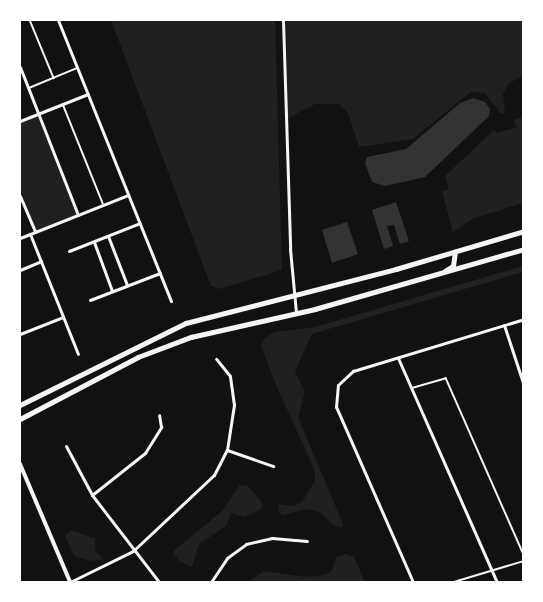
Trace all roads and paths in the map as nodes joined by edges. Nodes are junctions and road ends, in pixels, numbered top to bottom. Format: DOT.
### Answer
graph roads {
  1 [pos="30,20"];
  2 [pos="58,20"];
  3 [pos="283,20"];
  4 [pos="20,68"];
  5 [pos="78,68"];
  6 [pos="54,78"];
  7 [pos="28,89"];
  8 [pos="88,94"];
  9 [pos="63,104"];
  10 [pos="38,113"];
  11 [pos="20,121"];
  12 [pos="128,195"];
  13 [pos="20,196"];
  14 [pos="103,205"];
  15 [pos="78,215"];
  16 [pos="140,223"];
  17 [pos="524,231"];
  18 [pos="35,232"];
  19 [pos="30,234"];
  20 [pos="108,236"];
  21 [pos="20,238"];
  22 [pos="94,242"];
  23 [pos="524,249"];
  24 [pos="69,251"];
  25 [pos="455,252"];
  26 [pos="41,261"];
  27 [pos="20,270"];
  28 [pos="160,273"];
  29 [pos="440,274"];
  30 [pos="127,285"];
  31 [pos="112,291"];
  32 [pos="293,296"];
  33 [pos="90,300"];
  34 [pos="171,301"];
  35 [pos="296,313"];
  36 [pos="63,317"];
  37 [pos="524,319"];
  38 [pos="504,325"];
  39 [pos="20,334"];
  40 [pos="78,354"];
  41 [pos="398,358"];
  42 [pos="216,359"];
  43 [pos="524,386"];
  44 [pos="412,388"];
  45 [pos="20,405"];
  46 [pos="159,415"];
  47 [pos="20,419"];
  48 [pos="66,446"];
  49 [pos="227,450"];
  50 [pos="20,464"];
  51 [pos="273,466"];
  52 [pos="92,495"];
  53 [pos="307,541"];
  54 [pos="133,551"];
  55 [pos="524,555"];
  56 [pos="524,561"];
  57 [pos="492,571"];
  58 [pos="69,582"];
  59 [pos="159,582"];
  60 [pos="212,582"];
  61 [pos="414,582"];
  62 [pos="454,582"];
  63 [pos="497,582"];
  1 -- 6 [label="lane"];
  2 -- 5 [label="street"];
  3 -- 32 [label="street"];
  4 -- 7 [label="street"];
  5 -- 6 [label="lane"];
  5 -- 8 [label="street"];
  6 -- 7 [label="lane"];
  7 -- 10 [label="street"];
  8 -- 9 [label="street"];
  8 -- 12 [label="street"];
  9 -- 10 [label="street"];
  9 -- 14 [label="lane"];
  10 -- 11 [label="street"];
  10 -- 15 [label="street"];
  12 -- 14 [label="street"];
  12 -- 16 [label="street"];
  13 -- 18 [label="street"];
  14 -- 15 [label="street"];
  15 -- 18 [label="street"];
  16 -- 20 [label="street"];
  16 -- 28 [label="street"];
  17 -- 25 [label="main road"];
  18 -- 19 [label="street"];
  19 -- 21 [label="street"];
  19 -- 26 [label="street"];
  20 -- 22 [label="street"];
  20 -- 30 [label="street"];
  22 -- 24 [label="street"];
  22 -- 31 [label="street"];
  23 -- 29 [label="main road"];
  25 -- 29 [label="main road"];
  25 -- 32 [label="main road"];
  26 -- 27 [label="street"];
  26 -- 36 [label="street"];
  28 -- 30 [label="street"];
  28 -- 34 [label="street"];
  29 -- 35 [label="main road"];
  30 -- 31 [label="street"];
  31 -- 33 [label="street"];
  32 -- 35 [label="street"];
  32 -- 45 [label="main road"];
  35 -- 47 [label="main road"];
  36 -- 39 [label="street"];
  36 -- 40 [label="street"];
  37 -- 38 [label="street"];
  38 -- 41 [label="street"];
  38 -- 43 [label="street"];
  41 -- 44 [label="street"];
  41 -- 61 [label="street"];
  42 -- 49 [label="street"];
  44 -- 55 [label="lane"];
  44 -- 57 [label="street"];
  46 -- 52 [label="street"];
  48 -- 52 [label="street"];
  49 -- 51 [label="street"];
  49 -- 54 [label="street"];
  50 -- 58 [label="street"];
  52 -- 54 [label="street"];
  53 -- 60 [label="street"];
  54 -- 58 [label="street"];
  54 -- 59 [label="street"];
  56 -- 57 [label="lane"];
  57 -- 62 [label="lane"];
  57 -- 63 [label="street"];
}
